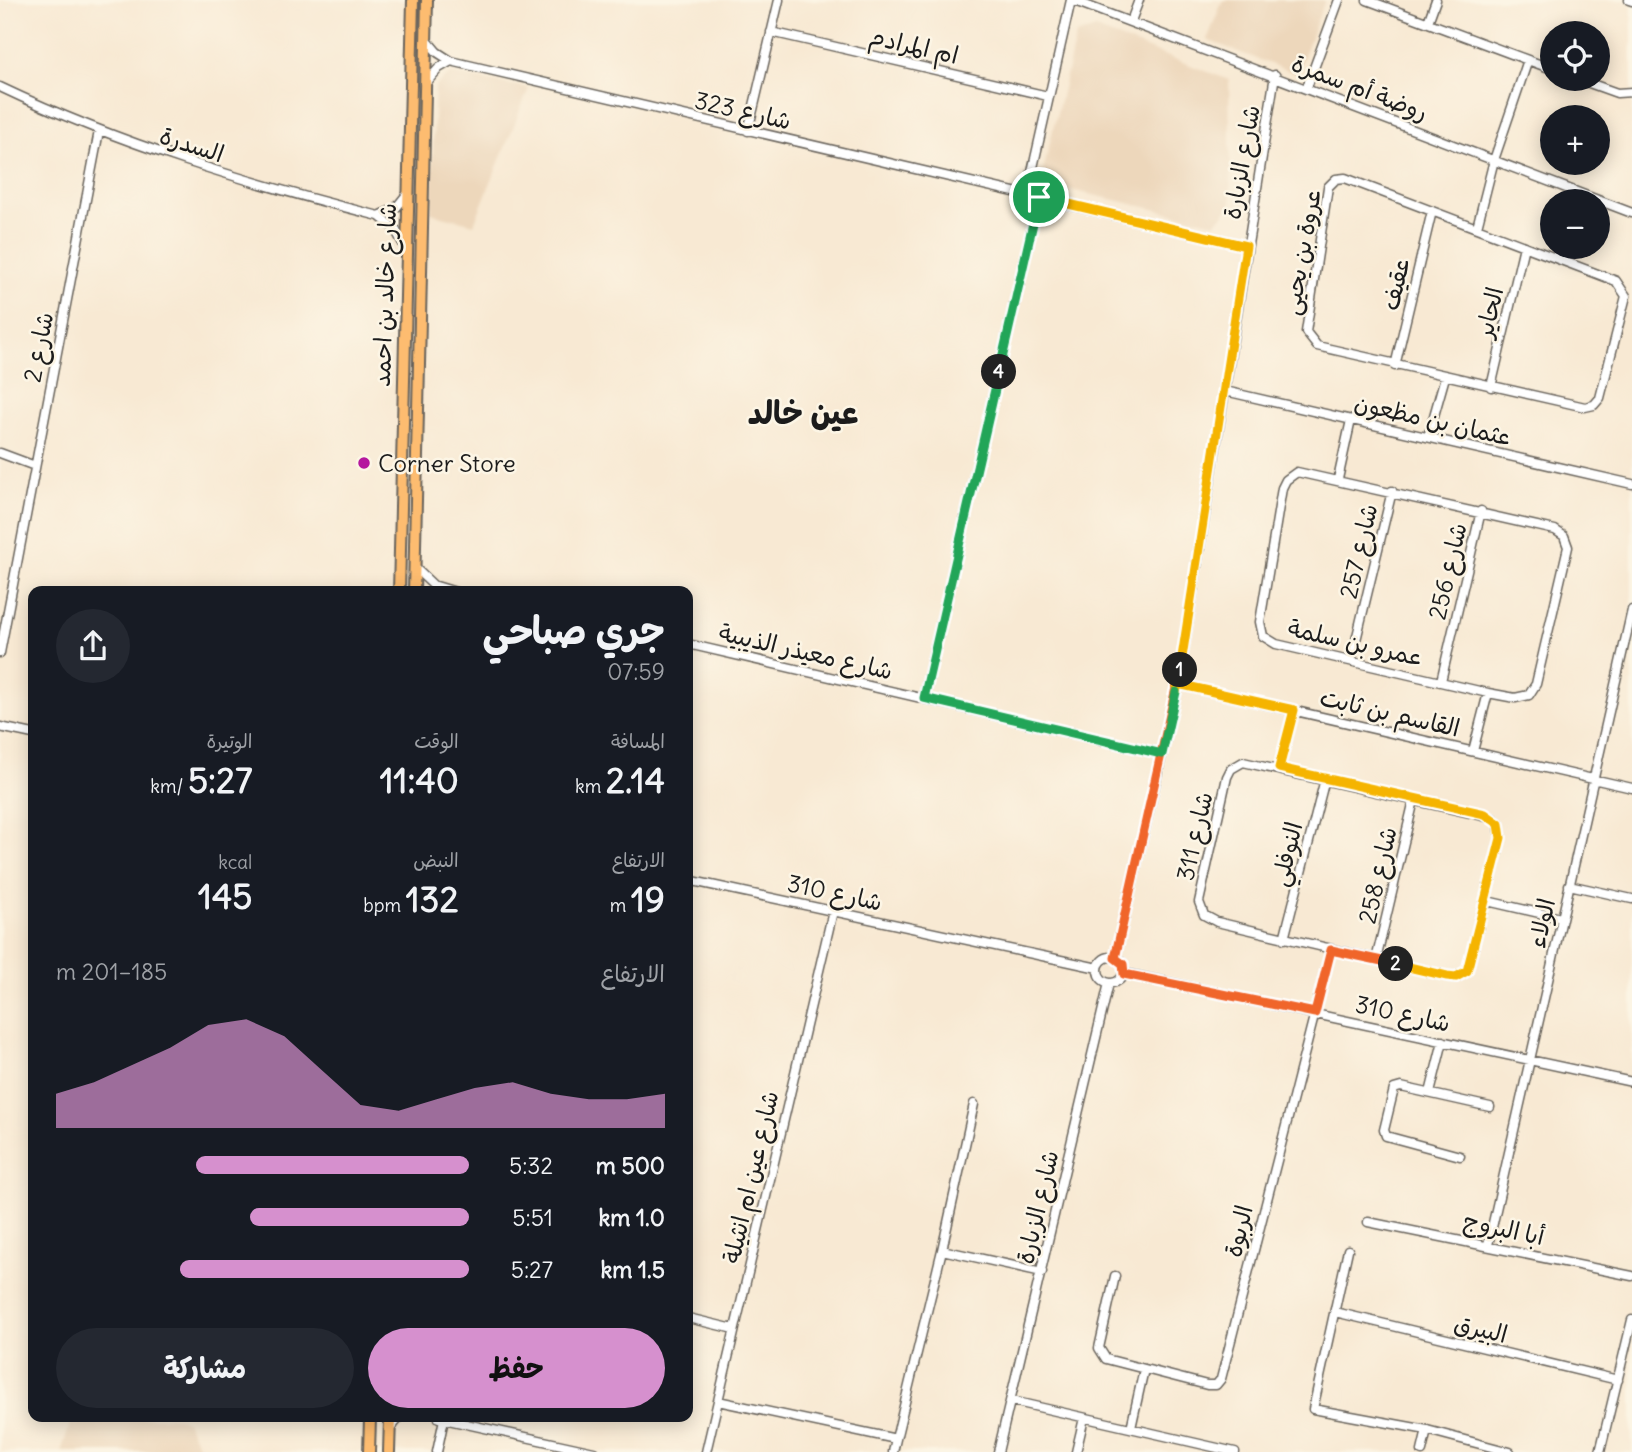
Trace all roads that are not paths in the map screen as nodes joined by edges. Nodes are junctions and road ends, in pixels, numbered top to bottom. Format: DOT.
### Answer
graph roads {
  1 [pos="413,0"];
  2 [pos="426,0"];
  3 [pos="779,0"];
  4 [pos="1072,0"];
  5 [pos="1139,0"];
  6 [pos="1339,0"];
  7 [pos="1367,0"];
  8 [pos="1436,0"];
  9 [pos="1131,21"];
  10 [pos="1428,22"];
  11 [pos="771,32"];
  12 [pos="426,39"];
  13 [pos="1528,60"];
  14 [pos="451,61"];
  15 [pos="1540,64"];
  16 [pos="1275,75"];
  17 [pos="425,84"];
  18 [pos="0,87"];
  19 [pos="1307,87"];
  20 [pos="1610,90"];
  21 [pos="1632,92"];
  22 [pos="1048,96"];
  23 [pos="99,131"];
  24 [pos="748,131"];
  25 [pos="1494,160"];
  26 [pos="408,193"];
  27 [pos="1027,194"];
  28 [pos="1039,197"];
  29 [pos="1432,211"];
  30 [pos="1632,213"];
  31 [pos="379,216"];
  32 [pos="1477,227"];
  33 [pos="1246,246"];
  34 [pos="1524,246"];
  35 [pos="405,247"];
  36 [pos="1395,366"];
  37 [pos="1446,377"];
  38 [pos="1491,387"];
  39 [pos="1225,391"];
  40 [pos="1350,420"];
  41 [pos="1428,438"];
  42 [pos="0,453"];
  43 [pos="35,466"];
  44 [pos="1338,479"];
  45 [pos="1632,484"];
  46 [pos="1392,491"];
  47 [pos="1481,511"];
  48 [pos="414,567"];
  49 [pos="398,586"];
  50 [pos="414,586"];
  51 [pos="437,586"];
  52 [pos="0,595"];
  53 [pos="10,599"];
  54 [pos="1632,611"];
  55 [pos="693,645"];
  56 [pos="0,653"];
  57 [pos="1351,660"];
  58 [pos="1441,681"];
  59 [pos="1178,684"];
  60 [pos="1488,693"];
  61 [pos="924,698"];
  62 [pos="1294,710"];
  63 [pos="0,727"];
  64 [pos="28,733"];
  65 [pos="1473,751"];
  66 [pos="1162,754"];
  67 [pos="1279,768"];
  68 [pos="1325,779"];
  69 [pos="1592,780"];
  70 [pos="1632,788"];
  71 [pos="1414,800"];
  72 [pos="693,881"];
  73 [pos="1569,885"];
  74 [pos="1632,899"];
  75 [pos="1487,901"];
  76 [pos="833,911"];
  77 [pos="1561,918"];
  78 [pos="1284,939"];
  79 [pos="1331,950"];
  80 [pos="1115,958"];
  81 [pos="1376,960"];
  82 [pos="1098,968"];
  83 [pos="1124,974"];
  84 [pos="1109,983"];
  85 [pos="1315,1013"];
  86 [pos="1443,1041"];
  87 [pos="1529,1060"];
  88 [pos="1632,1082"];
  89 [pos="1430,1093"];
  90 [pos="974,1104"];
  91 [pos="1490,1107"];
  92 [pos="1460,1156"];
  93 [pos="1368,1222"];
  94 [pos="1488,1245"];
  95 [pos="942,1250"];
  96 [pos="1348,1250"];
  97 [pos="1042,1272"];
  98 [pos="1115,1276"];
  99 [pos="1632,1276"];
  100 [pos="1335,1312"];
  101 [pos="693,1319"];
  102 [pos="1632,1320"];
  103 [pos="734,1329"];
  104 [pos="1144,1369"];
  105 [pos="1618,1380"];
  106 [pos="718,1401"];
  107 [pos="1012,1401"];
  108 [pos="1084,1418"];
  109 [pos="370,1422"];
  110 [pos="441,1422"];
  111 [pos="459,1422"];
  112 [pos="390,1423"];
  113 [pos="1131,1428"];
  114 [pos="1427,1430"];
  115 [pos="896,1439"];
  116 [pos="1217,1450"];
  117 [pos="1422,1451"];
  118 [pos="369,1452"];
  119 [pos="389,1452"];
  120 [pos="437,1452"];
  121 [pos="594,1452"];
  122 [pos="706,1452"];
  123 [pos="893,1452"];
  124 [pos="999,1452"];
  125 [pos="1076,1452"];
  126 [pos="1235,1452"];
  127 [pos="1510,1452"];
  128 [pos="1600,1452"];
  1 -- 26 [label="main road, شارع خالد بن احمد"];
  2 -- 12 [label="main road, شارع خالد بن احمد"];
  3 -- 11 [label="street"];
  4 -- 9 [label="street, روضة أم سمرة"];
  4 -- 22 [label="street"];
  5 -- 9 [label="street"];
  6 -- 19 [label="street"];
  7 -- 10 [label="street"];
  8 -- 10 [label="street"];
  9 -- 16 [label="street, روضة أم سمرة"];
  10 -- 13 [label="street"];
  11 -- 22 [label="street, ام المرادم"];
  11 -- 24 [label="street"];
  12 -- 14 [label="street, شارع 323"];
  12 -- 17 [label="main road, شارع خالد بن احمد"];
  13 -- 15 [label="street"];
  13 -- 25 [label="street"];
  14 -- 17 [label="street"];
  14 -- 24 [label="street, شارع 323"];
  16 -- 19 [label="street, روضة أم سمرة"];
  16 -- 33 [label="street, شارع الزبارة"];
  17 -- 48 [label="main road, شارع خالد بن احمد"];
  18 -- 23 [label="street, السدرة"];
  19 -- 25 [label="street, روضة أم سمرة"];
  20 -- 21 [label="street"];
  22 -- 27 [label="street"];
  23 -- 31 [label="street, السدرة"];
  23 -- 43 [label="street, شارع 2"];
  24 -- 27 [label="street, شارع 323"];
  25 -- 30 [label="street, روضة أم سمرة"];
  25 -- 32 [label="street"];
  26 -- 31 [label="street"];
  26 -- 35 [label="main road, شارع خالد بن احمد"];
  27 -- 28 [label="street, شارع 323"];
  28 -- 33 [label="street, شارع 323"];
  28 -- 61 [label="street"];
  29 -- 32 [label="street, عروة بن يحيى"];
  29 -- 36 [label="street, عقيف"];
  29 -- 36 [label="street, عروة بن يحيى"];
  31 -- 35 [label="street"];
  32 -- 34 [label="street, عروة بن يحيى"];
  33 -- 39 [label="street, شارع الزبارة"];
  34 -- 38 [label="street, الحاير"];
  34 -- 38 [label="street, عروة بن يحيى"];
  35 -- 49 [label="main road, شارع خالد بن احمد"];
  36 -- 37 [label="street, عروة بن يحيى"];
  37 -- 38 [label="street, عروة بن يحيى"];
  37 -- 41 [label="street"];
  39 -- 40 [label="street, عثمان بن مظعون"];
  39 -- 59 [label="street, شارع الزبارة"];
  40 -- 41 [label="street, عثمان بن مظعون"];
  40 -- 44 [label="street"];
  41 -- 45 [label="street, عثمان بن مظعون"];
  42 -- 43 [label="street"];
  43 -- 53 [label="street, شارع 2"];
  44 -- 46 [label="street, عمرو بن سلمة"];
  44 -- 57 [label="street, عمرو بن سلمة"];
  46 -- 47 [label="street, عمرو بن سلمة"];
  46 -- 57 [label="street, شارع 257"];
  47 -- 58 [label="street, شارع 256"];
  47 -- 60 [label="street, عمرو بن سلمة"];
  48 -- 50 [label="main road, شارع خالد بن احمد"];
  48 -- 51 [label="street"];
  52 -- 53 [label="street"];
  53 -- 56 [label="street, شارع 2"];
  54 -- 69 [label="street, الولاء"];
  55 -- 61 [label="street, شارع معيذر الذيبية"];
  57 -- 58 [label="street, عمرو بن سلمة"];
  58 -- 60 [label="street, عمرو بن سلمة"];
  59 -- 62 [label="street, القاسم بن ثابت"];
  59 -- 66 [label="street, شارع الزبارة"];
  60 -- 65 [label="street"];
  61 -- 66 [label="street, شارع معيذر الذيبية"];
  62 -- 65 [label="street, القاسم بن ثابت"];
  62 -- 67 [label="street"];
  63 -- 64 [label="street"];
  65 -- 69 [label="street, القاسم بن ثابت"];
  66 -- 80 [label="street, شارع الزبارة"];
  67 -- 68 [label="street, شارع 311"];
  67 -- 78 [label="street, شارع 311"];
  68 -- 71 [label="street, شارع 311"];
  68 -- 78 [label="street, النوفلي"];
  69 -- 70 [label="street, القاسم بن ثابت"];
  69 -- 73 [label="street, الولاء"];
  71 -- 75 [label="street, شارع 311"];
  71 -- 81 [label="street, شارع 258"];
  72 -- 76 [label="street, شارع 310"];
  73 -- 74 [label="street"];
  73 -- 77 [label="street, الولاء"];
  75 -- 77 [label="street"];
  75 -- 81 [label="street, شارع 311"];
  76 -- 82 [label="street, شارع 310"];
  76 -- 103 [label="street, شارع عين ام انثيلة"];
  77 -- 87 [label="street, الولاء"];
  78 -- 79 [label="street, شارع 311"];
  79 -- 81 [label="street, شارع 311"];
  79 -- 85 [label="street"];
  80 -- 82 [label="street"];
  80 -- 83 [label="street"];
  82 -- 84 [label="street"];
  83 -- 84 [label="street"];
  83 -- 85 [label="street, شارع 310"];
  84 -- 97 [label="street, شارع الزبارة"];
  85 -- 86 [label="street, شارع 310"];
  85 -- 104 [label="street, الربوة"];
  86 -- 87 [label="street, شارع 310"];
  86 -- 89 [label="street"];
  87 -- 88 [label="street, شارع 310"];
  87 -- 94 [label="street, الولاء"];
  89 -- 91 [label="street"];
  89 -- 92 [label="street"];
  90 -- 95 [label="street"];
  93 -- 94 [label="street, أبا البروج"];
  94 -- 99 [label="street, أبا البروج"];
  95 -- 97 [label="street"];
  95 -- 115 [label="street"];
  96 -- 100 [label="street"];
  97 -- 107 [label="street, شارع الزبارة"];
  98 -- 104 [label="street, الربوة"];
  100 -- 105 [label="street, البيرق"];
  100 -- 114 [label="street"];
  101 -- 103 [label="street"];
  102 -- 105 [label="street"];
  103 -- 106 [label="street, شارع عين ام انثيلة"];
  104 -- 113 [label="street"];
  105 -- 128 [label="street"];
  106 -- 115 [label="street"];
  106 -- 122 [label="street, شارع عين ام انثيلة"];
  107 -- 108 [label="street"];
  107 -- 124 [label="street, شارع الزبارة"];
  108 -- 113 [label="street"];
  108 -- 125 [label="street"];
  109 -- 118 [label="main road"];
  110 -- 120 [label="street"];
  111 -- 121 [label="street"];
  112 -- 119 [label="main road"];
  113 -- 116 [label="street"];
  114 -- 117 [label="street"];
  114 -- 127 [label="street"];
  115 -- 123 [label="street"];
  116 -- 126 [label="street"];
}
